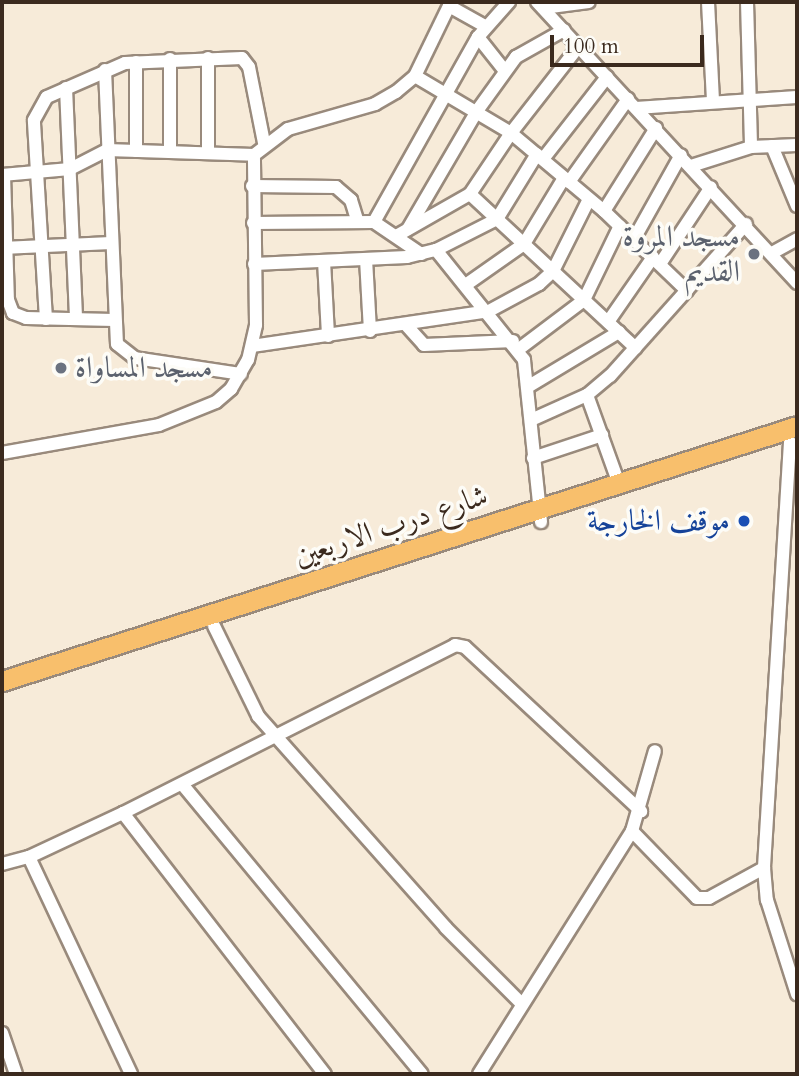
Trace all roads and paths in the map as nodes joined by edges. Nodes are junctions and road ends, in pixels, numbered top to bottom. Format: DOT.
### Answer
graph roads {
  1 [pos="509,2"];
  2 [pos="589,2"];
  3 [pos="708,2"];
  4 [pos="747,2"];
  5 [pos="450,4"];
  6 [pos="540,5"];
  7 [pos="564,30"];
  8 [pos="481,32"];
  9 [pos="579,46"];
  10 [pos="208,58"];
  11 [pos="170,59"];
  12 [pos="136,62"];
  13 [pos="105,70"];
  14 [pos="505,71"];
  15 [pos="415,76"];
  16 [pos="607,77"];
  17 [pos="66,88"];
  18 [pos="446,94"];
  19 [pos="797,97"];
  20 [pos="751,101"];
  21 [pos="713,102"];
  22 [pos="632,103"];
  23 [pos="477,111"];
  24 [pos="656,128"];
  25 [pos="511,133"];
  26 [pos="264,143"];
  27 [pos="797,145"];
  28 [pos="772,146"];
  29 [pos="751,147"];
  30 [pos="107,150"];
  31 [pos="136,151"];
  32 [pos="170,152"];
  33 [pos="208,153"];
  34 [pos="254,155"];
  35 [pos="681,155"];
  36 [pos="540,156"];
  37 [pos="691,166"];
  38 [pos="70,169"];
  39 [pos="37,172"];
  40 [pos="3,175"];
  41 [pos="566,180"];
  42 [pos="252,186"];
  43 [pos="711,187"];
  44 [pos="470,194"];
  45 [pos="589,200"];
  46 [pos="797,206"];
  47 [pos="604,211"];
  48 [pos="497,219"];
  49 [pos="357,220"];
  50 [pos="374,222"];
  51 [pos="253,223"];
  52 [pos="746,224"];
  53 [pos="620,226"];
  54 [pos="403,232"];
  55 [pos="634,239"];
  56 [pos="797,239"];
  57 [pos="111,243"];
  58 [pos="524,244"];
  59 [pos="73,245"];
  60 [pos="41,246"];
  61 [pos="4,248"];
  62 [pos="436,250"];
  63 [pos="772,253"];
  64 [pos="421,254"];
  65 [pos="366,259"];
  66 [pos="324,261"];
  67 [pos="656,261"];
  68 [pos="254,264"];
  69 [pos="553,271"];
  70 [pos="797,283"];
  71 [pos="467,284"];
  72 [pos="687,291"];
  73 [pos="584,300"];
  74 [pos="489,311"];
  75 [pos="46,319"];
  76 [pos="76,320"];
  77 [pos="114,320"];
  78 [pos="608,322"];
  79 [pos="407,326"];
  80 [pos="370,331"];
  81 [pos="619,332"];
  82 [pos="328,336"];
  83 [pos="516,345"];
  84 [pos="252,346"];
  85 [pos="636,348"];
  86 [pos="241,373"];
  87 [pos="529,386"];
  88 [pos="587,395"];
  89 [pos="531,420"];
  90 [pos="601,435"];
  91 [pos="795,436"];
  92 [pos="2,453"];
  93 [pos="533,458"];
  94 [pos="619,484"];
  95 [pos="540,516"];
  96 [pos="375,570"];
  97 [pos="214,626"];
  98 [pos="2,681"];
  99 [pos="2,694"];
  100 [pos="274,735"];
  101 [pos="655,751"];
  102 [pos="182,783"];
  103 [pos="640,811"];
  104 [pos="123,813"];
  105 [pos="632,831"];
  106 [pos="29,857"];
  107 [pos="2,864"];
  108 [pos="764,868"];
  109 [pos="797,994"];
  110 [pos="522,1004"];
  111 [pos="2,1033"];
  112 [pos="16,1074"];
  113 [pos="131,1074"];
  114 [pos="325,1074"];
  115 [pos="422,1074"];
  116 [pos="479,1074"];
  1 -- 8 [label="street"];
  2 -- 6 [label="street"];
  3 -- 21 [label="street"];
  4 -- 20 [label="street"];
  5 -- 8 [label="street"];
  5 -- 15 [label="street"];
  6 -- 7 [label="street"];
  7 -- 9 [label="street"];
  7 -- 14 [label="street"];
  8 -- 14 [label="street"];
  8 -- 18 [label="street"];
  9 -- 16 [label="street"];
  9 -- 25 [label="street"];
  10 -- 11 [label="street"];
  10 -- 26 [label="street"];
  10 -- 33 [label="street"];
  11 -- 12 [label="street"];
  11 -- 32 [label="street"];
  12 -- 13 [label="street"];
  12 -- 31 [label="street"];
  13 -- 17 [label="street"];
  13 -- 30 [label="street"];
  14 -- 23 [label="street"];
  15 -- 18 [label="street"];
  15 -- 26 [label="street"];
  16 -- 22 [label="street"];
  16 -- 36 [label="street"];
  17 -- 38 [label="street"];
  17 -- 39 [label="street"];
  18 -- 23 [label="street"];
  18 -- 50 [label="street"];
  19 -- 20 [label="street"];
  20 -- 21 [label="street"];
  20 -- 29 [label="street"];
  21 -- 22 [label="street"];
  22 -- 24 [label="street"];
  22 -- 41 [label="street"];
  23 -- 25 [label="street"];
  23 -- 54 [label="street"];
  24 -- 35 [label="street"];
  24 -- 47 [label="street"];
  25 -- 36 [label="street"];
  25 -- 44 [label="street"];
  26 -- 34 [label="street"];
  27 -- 28 [label="street"];
  28 -- 29 [label="street"];
  28 -- 46 [label="street"];
  29 -- 37 [label="street"];
  30 -- 31 [label="street"];
  30 -- 38 [label="street"];
  30 -- 57 [label="street"];
  31 -- 32 [label="street"];
  32 -- 33 [label="street"];
  33 -- 34 [label="street"];
  34 -- 42 [label="street"];
  35 -- 37 [label="street"];
  35 -- 55 [label="street"];
  36 -- 41 [label="street"];
  36 -- 48 [label="street"];
  37 -- 43 [label="street"];
  38 -- 39 [label="street"];
  38 -- 59 [label="street"];
  39 -- 40 [label="street"];
  39 -- 60 [label="street"];
  40 -- 61 [label="street"];
  41 -- 45 [label="street"];
  41 -- 58 [label="street"];
  42 -- 49 [label="street"];
  42 -- 51 [label="street"];
  43 -- 52 [label="street"];
  43 -- 67 [label="street"];
  44 -- 48 [label="street"];
  44 -- 54 [label="street"];
  45 -- 47 [label="street"];
  45 -- 69 [label="street"];
  47 -- 53 [label="street"];
  48 -- 58 [label="street"];
  48 -- 62 [label="street"];
  49 -- 50 [label="street"];
  49 -- 51 [label="street"];
  50 -- 54 [label="street"];
  51 -- 68 [label="street"];
  52 -- 63 [label="street"];
  52 -- 72 [label="street"];
  53 -- 55 [label="street"];
  53 -- 73 [label="street"];
  54 -- 64 [label="street"];
  55 -- 67 [label="street"];
  56 -- 63 [label="street"];
  57 -- 59 [label="street"];
  57 -- 77 [label="street"];
  58 -- 69 [label="street"];
  58 -- 71 [label="street"];
  59 -- 60 [label="street"];
  59 -- 76 [label="street"];
  60 -- 61 [label="street"];
  60 -- 75 [label="street"];
  61 -- 75 [label="street"];
  62 -- 64 [label="street"];
  62 -- 71 [label="street"];
  63 -- 70 [label="street"];
  64 -- 65 [label="street"];
  65 -- 66 [label="street"];
  65 -- 80 [label="street"];
  66 -- 68 [label="street"];
  66 -- 82 [label="street"];
  67 -- 72 [label="street"];
  67 -- 78 [label="street"];
  68 -- 84 [label="street"];
  69 -- 73 [label="street"];
  69 -- 74 [label="street"];
  71 -- 74 [label="street"];
  72 -- 85 [label="street"];
  73 -- 78 [label="street"];
  73 -- 83 [label="street"];
  74 -- 79 [label="street"];
  74 -- 83 [label="street"];
  75 -- 76 [label="street"];
  76 -- 77 [label="street"];
  77 -- 86 [label="street"];
  78 -- 81 [label="street"];
  79 -- 80 [label="street"];
  79 -- 83 [label="street"];
  80 -- 82 [label="street"];
  81 -- 85 [label="street"];
  81 -- 87 [label="street"];
  82 -- 84 [label="street"];
  83 -- 87 [label="street"];
  84 -- 86 [label="street"];
  85 -- 88 [label="street"];
  86 -- 92 [label="street"];
  87 -- 89 [label="street"];
  88 -- 89 [label="street"];
  88 -- 90 [label="street"];
  89 -- 93 [label="street"];
  90 -- 93 [label="street"];
  90 -- 94 [label="street"];
  91 -- 94 [label="highway, شارع درب الاربعين"];
  91 -- 95 [label="highway, شارع درب الاربعين"];
  91 -- 108 [label="street"];
  93 -- 95 [label="street"];
  94 -- 95 [label="highway, شارع درب الاربعين"];
  95 -- 96 [label="highway, شارع درب الاربعين"];
  96 -- 97 [label="highway, شارع درب الاربعين"];
  96 -- 98 [label="highway, شارع درب الاربعين"];
  97 -- 99 [label="highway, شارع درب الاربعين"];
  97 -- 100 [label="street"];
  100 -- 102 [label="street"];
  100 -- 103 [label="street"];
  100 -- 110 [label="street"];
  101 -- 103 [label="street"];
  102 -- 104 [label="street"];
  102 -- 115 [label="street"];
  103 -- 105 [label="street"];
  104 -- 106 [label="street"];
  104 -- 114 [label="street"];
  105 -- 108 [label="street"];
  105 -- 110 [label="street"];
  106 -- 107 [label="street"];
  106 -- 113 [label="street"];
  108 -- 109 [label="street"];
  110 -- 116 [label="street"];
  111 -- 112 [label="street"];
}
